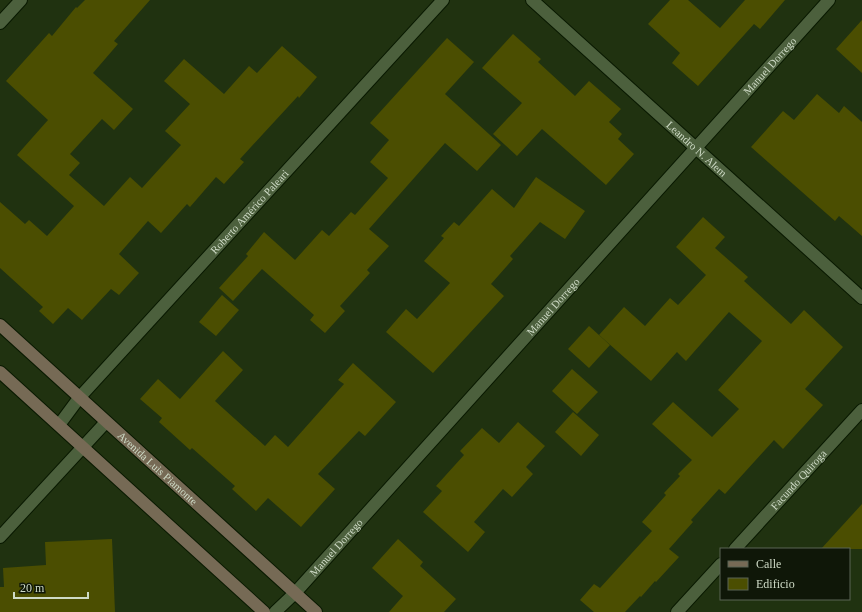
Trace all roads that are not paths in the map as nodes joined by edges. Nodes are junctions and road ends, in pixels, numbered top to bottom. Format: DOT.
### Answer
graph roads {
  1 [pos="21,0"];
  2 [pos="443,0"];
  3 [pos="532,0"];
  4 [pos="830,0"];
  5 [pos="0,23"];
  6 [pos="696,148"];
  7 [pos="862,298"];
  8 [pos="0,325"];
  9 [pos="0,372"];
  10 [pos="79,398"];
  11 [pos="862,410"];
  12 [pos="106,422"];
  13 [pos="59,425"];
  14 [pos="83,447"];
  15 [pos="0,537"];
  16 [pos="736,548"];
  17 [pos="720,565"];
  18 [pos="295,593"];
  19 [pos="264,612"];
  20 [pos="275,612"];
  21 [pos="316,612"];
  22 [pos="677,612"];
  1 -- 5 [label="street"];
  2 -- 10 [label="street, Roberto Américo Paleari"];
  3 -- 6 [label="street, Leandro N. Alem"];
  4 -- 6 [label="street, Manuel Dorrego"];
  6 -- 7 [label="street, Leandro N. Alem"];
  6 -- 18 [label="street, Manuel Dorrego"];
  8 -- 10 [label="street, Avenida Luis Piamonte"];
  9 -- 13 [label="street"];
  10 -- 12 [label="street, Avenida Luis Piamonte"];
  10 -- 13 [label="street, Roberto Américo Paleari"];
  11 -- 16 [label="street, Facundo Quiroga"];
  12 -- 14 [label="street"];
  12 -- 18 [label="street, Avenida Luis Piamonte"];
  13 -- 14 [label="street"];
  14 -- 15 [label="street"];
  14 -- 19 [label="street"];
  17 -- 22 [label="street"];
  18 -- 20 [label="street, Manuel Dorrego"];
  18 -- 21 [label="street, Avenida Luis Piamonte"];
}
